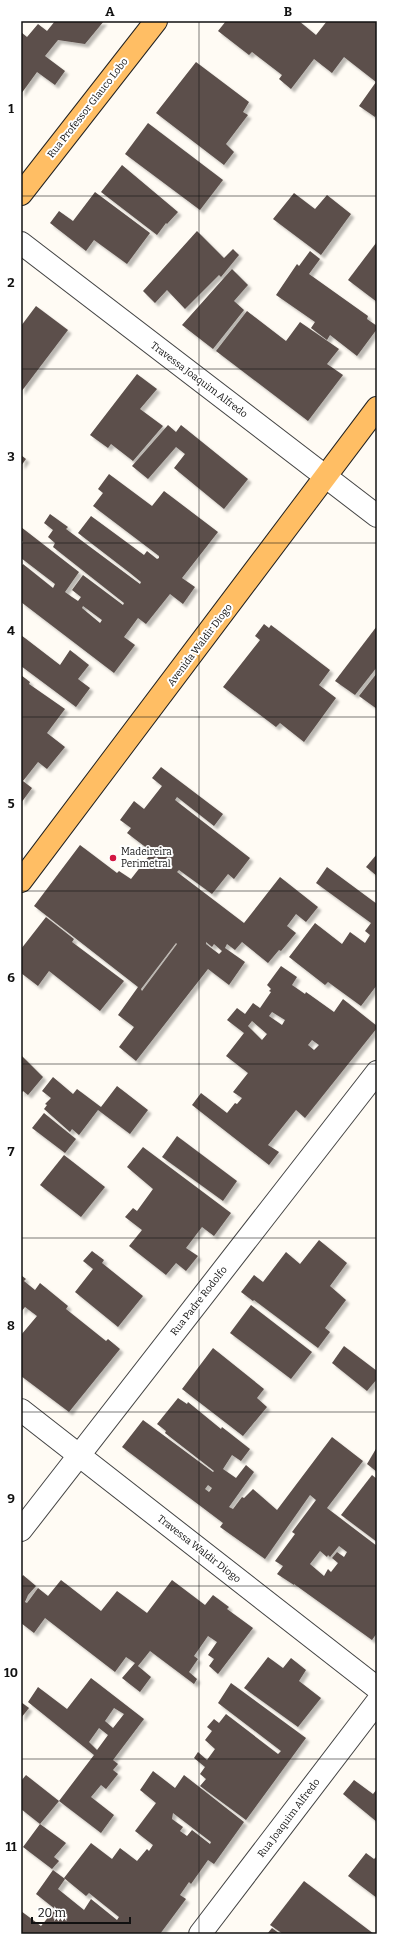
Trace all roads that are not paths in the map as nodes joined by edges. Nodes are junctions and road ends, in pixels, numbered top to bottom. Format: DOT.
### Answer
graph roads {
  1 [pos="156,21"];
  2 [pos="21,194"];
  3 [pos="21,243"];
  4 [pos="377,408"];
  5 [pos="326,476"];
  6 [pos="377,516"];
  7 [pos="21,881"];
  8 [pos="377,1072"];
  9 [pos="21,1410"];
  10 [pos="79,1454"];
  11 [pos="21,1530"];
  12 [pos="377,1688"];
  13 [pos="377,1702"];
  14 [pos="200,1934"];
  1 -- 2 [label="main road, Rua Professor Glauco Lobo"];
  3 -- 5 [label="street, Travessa Joaquim Alfredo"];
  4 -- 5 [label="main road, Avenida Waldir Diogo"];
  5 -- 6 [label="street, Travessa Joaquim Alfredo"];
  5 -- 7 [label="main road, Avenida Waldir Diogo"];
  8 -- 10 [label="street, Rua Padre Rodolfo"];
  9 -- 10 [label="street, Travessa Waldir Diogo"];
  10 -- 11 [label="street, Rua Padre Rodolfo"];
  10 -- 12 [label="street, Travessa Waldir Diogo"];
  13 -- 14 [label="street, Rua Joaquim Alfredo"];
}
